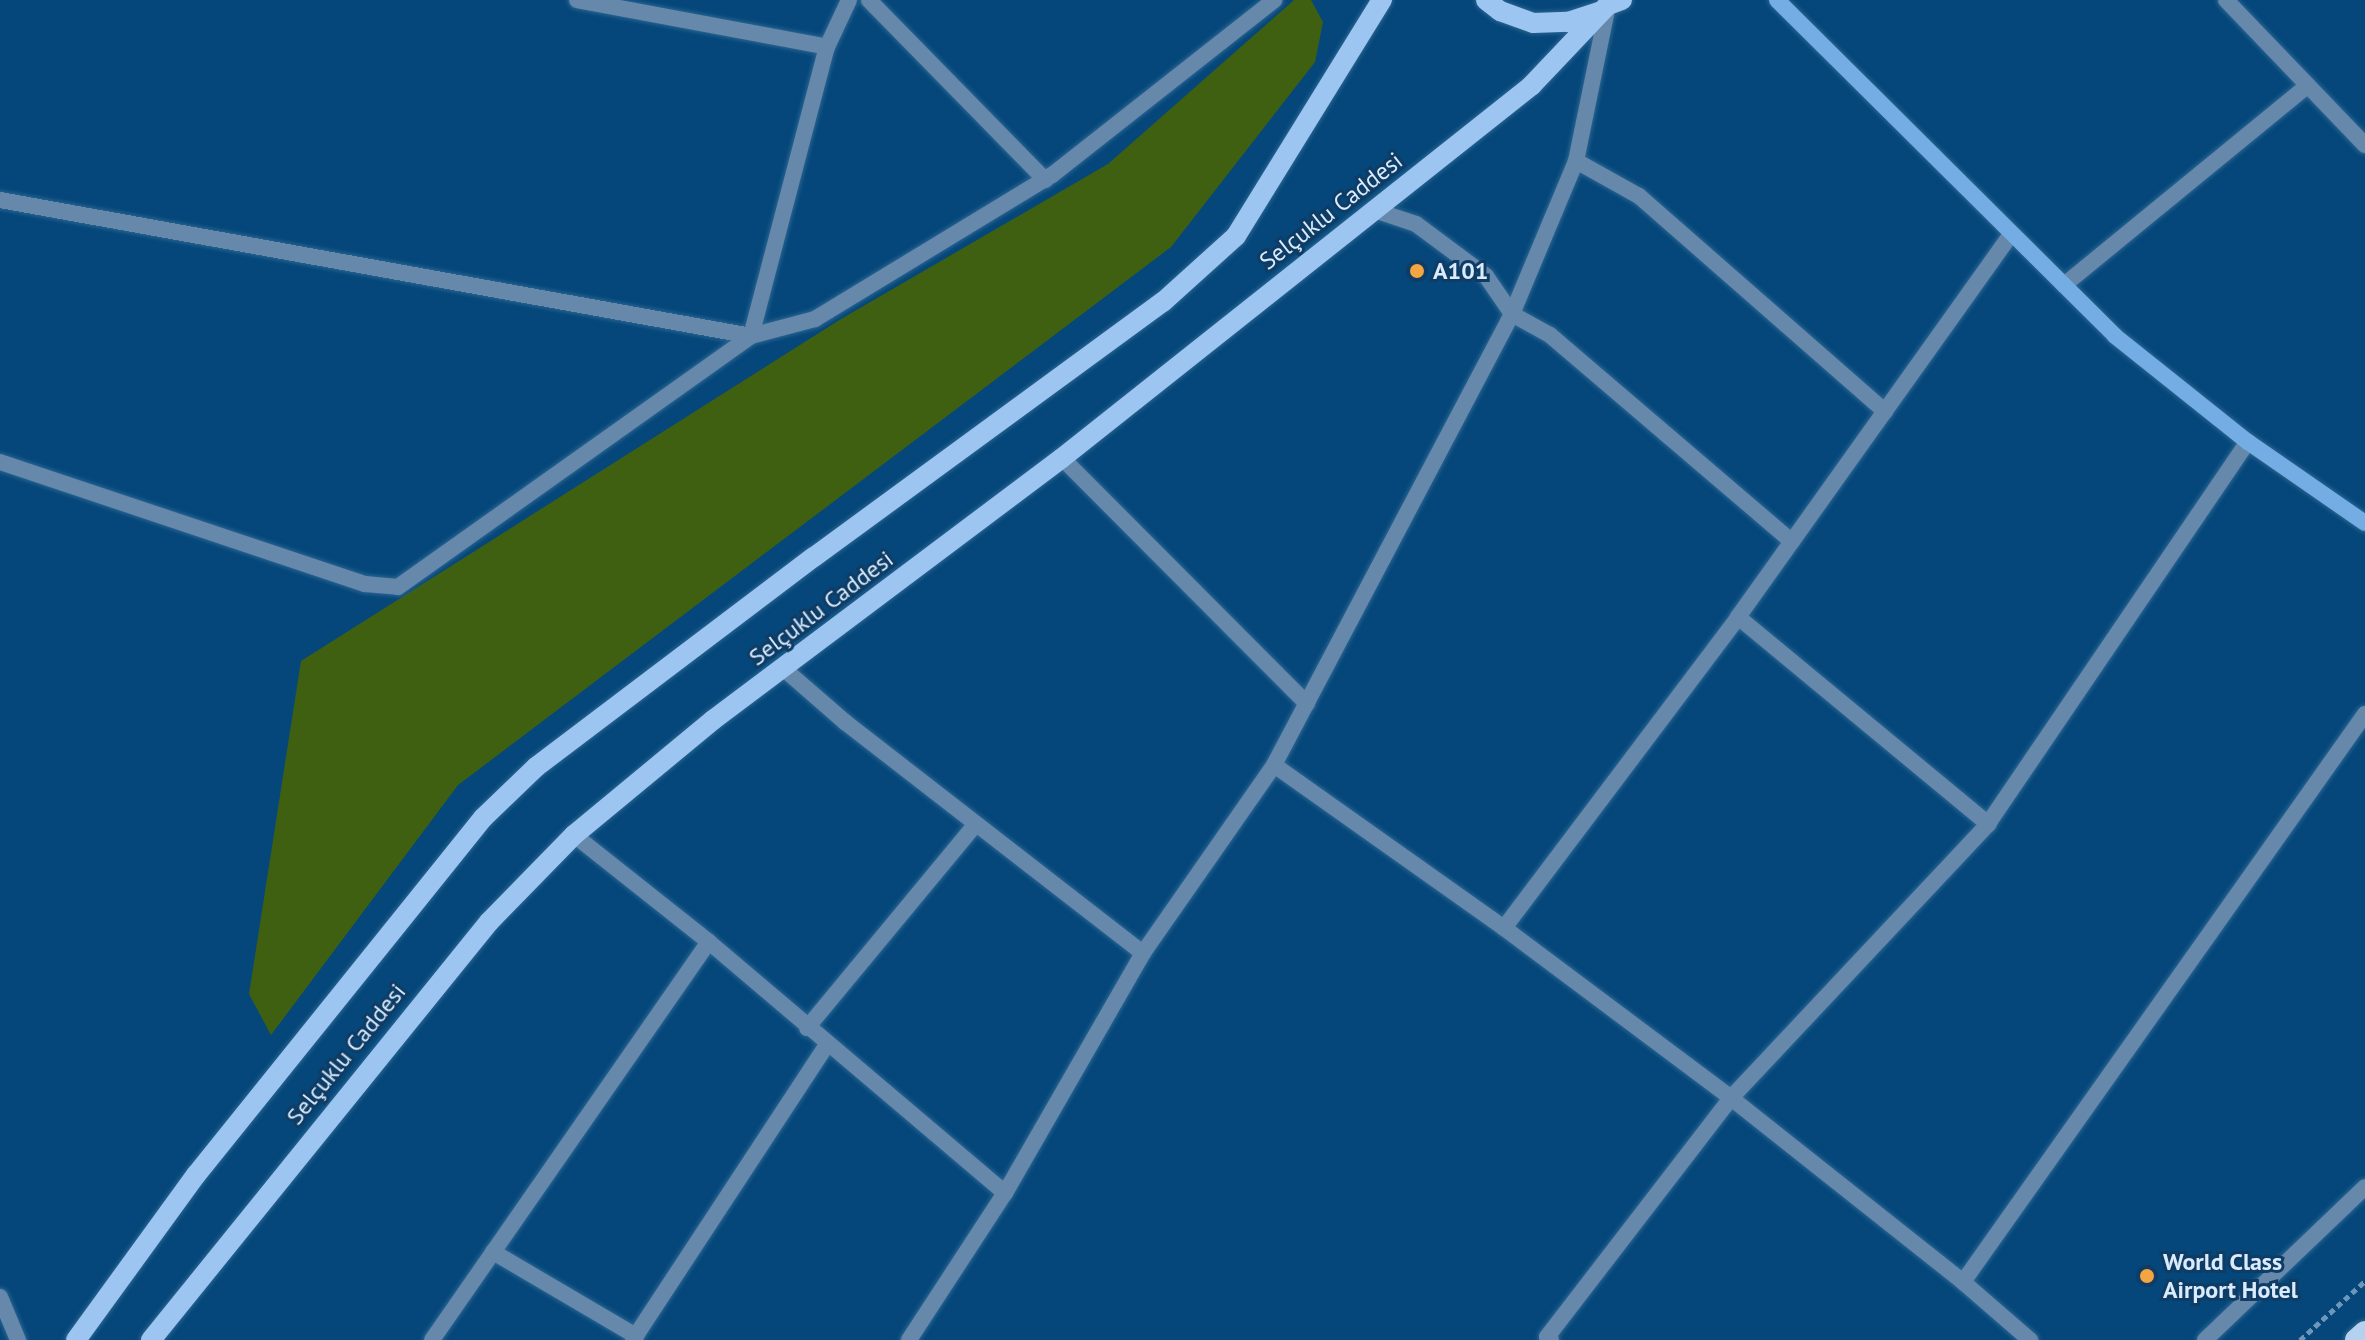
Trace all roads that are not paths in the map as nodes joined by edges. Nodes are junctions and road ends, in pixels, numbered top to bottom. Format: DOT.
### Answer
graph roads {
  1 [pos="577,0"];
  2 [pos="849,0"];
  3 [pos="869,0"];
  4 [pos="1274,0"];
  5 [pos="1382,0"];
  6 [pos="1486,0"];
  7 [pos="1777,0"];
  8 [pos="2226,0"];
  9 [pos="1614,2"];
  10 [pos="827,47"];
  11 [pos="2308,85"];
  12 [pos="2365,145"];
  13 [pos="1576,161"];
  14 [pos="1045,180"];
  15 [pos="0,200"];
  16 [pos="1374,210"];
  17 [pos="2011,234"];
  18 [pos="2064,285"];
  19 [pos="1512,314"];
  20 [pos="751,336"];
  21 [pos="1885,411"];
  22 [pos="2248,442"];
  23 [pos="1062,458"];
  24 [pos="0,462"];
  25 [pos="2365,523"];
  26 [pos="1792,542"];
  27 [pos="1738,617"];
  28 [pos="784,669"];
  29 [pos="1307,704"];
  30 [pos="2365,714"];
  31 [pos="1274,765"];
  32 [pos="976,824"];
  33 [pos="1988,824"];
  34 [pos="574,835"];
  35 [pos="1504,928"];
  36 [pos="709,942"];
  37 [pos="1143,953"];
  38 [pos="807,1028"];
  39 [pos="827,1045"];
  40 [pos="1731,1098"];
  41 [pos="2365,1187"];
  42 [pos="1005,1193"];
  43 [pos="493,1252"];
  44 [pos="1963,1282"];
  45 [pos="0,1297"];
  46 [pos="2365,1332"];
  47 [pos="634,1338"];
  48 [pos="18,1340"];
  49 [pos="76,1340"];
  50 [pos="151,1340"];
  51 [pos="432,1340"];
  52 [pos="909,1340"];
  53 [pos="1551,1340"];
  54 [pos="2030,1340"];
  55 [pos="2205,1340"];
  56 [pos="2356,1340"];
  1 -- 10 [label="street"];
  2 -- 10 [label="street"];
  3 -- 14 [label="street"];
  4 -- 14 [label="street"];
  5 -- 49 [label="main road, Selçuklu Caddesi"];
  6 -- 9 [label="main road"];
  7 -- 17 [label="main road"];
  8 -- 11 [label="street"];
  9 -- 13 [label="street"];
  9 -- 16 [label="main road, Selçuklu Caddesi"];
  10 -- 20 [label="street"];
  11 -- 12 [label="street"];
  11 -- 18 [label="street"];
  13 -- 19 [label="street"];
  13 -- 21 [label="street"];
  14 -- 20 [label="street"];
  15 -- 20 [label="street"];
  16 -- 19 [label="street"];
  16 -- 23 [label="main road, Selçuklu Caddesi"];
  17 -- 18 [label="main road"];
  17 -- 21 [label="street"];
  18 -- 22 [label="main road"];
  19 -- 26 [label="street"];
  19 -- 29 [label="street"];
  20 -- 24 [label="street"];
  21 -- 26 [label="street"];
  22 -- 25 [label="main road"];
  22 -- 33 [label="street"];
  23 -- 28 [label="main road, Selçuklu Caddesi"];
  23 -- 29 [label="street"];
  26 -- 27 [label="street"];
  27 -- 33 [label="street"];
  27 -- 35 [label="street"];
  28 -- 32 [label="street"];
  28 -- 34 [label="main road, Selçuklu Caddesi"];
  29 -- 31 [label="street"];
  30 -- 44 [label="street"];
  31 -- 35 [label="street"];
  31 -- 37 [label="street"];
  32 -- 37 [label="street"];
  32 -- 38 [label="street"];
  33 -- 40 [label="street"];
  34 -- 36 [label="street"];
  34 -- 50 [label="main road, Selçuklu Caddesi"];
  35 -- 40 [label="street"];
  36 -- 38 [label="street"];
  36 -- 43 [label="street"];
  37 -- 42 [label="street"];
  38 -- 39 [label="street"];
  39 -- 42 [label="street"];
  39 -- 47 [label="street"];
  40 -- 44 [label="street"];
  40 -- 53 [label="street"];
  41 -- 55 [label="street"];
  42 -- 52 [label="street"];
  43 -- 47 [label="street"];
  43 -- 51 [label="street"];
  44 -- 54 [label="street"];
  45 -- 48 [label="street"];
  46 -- 56 [label="highway"];
}
